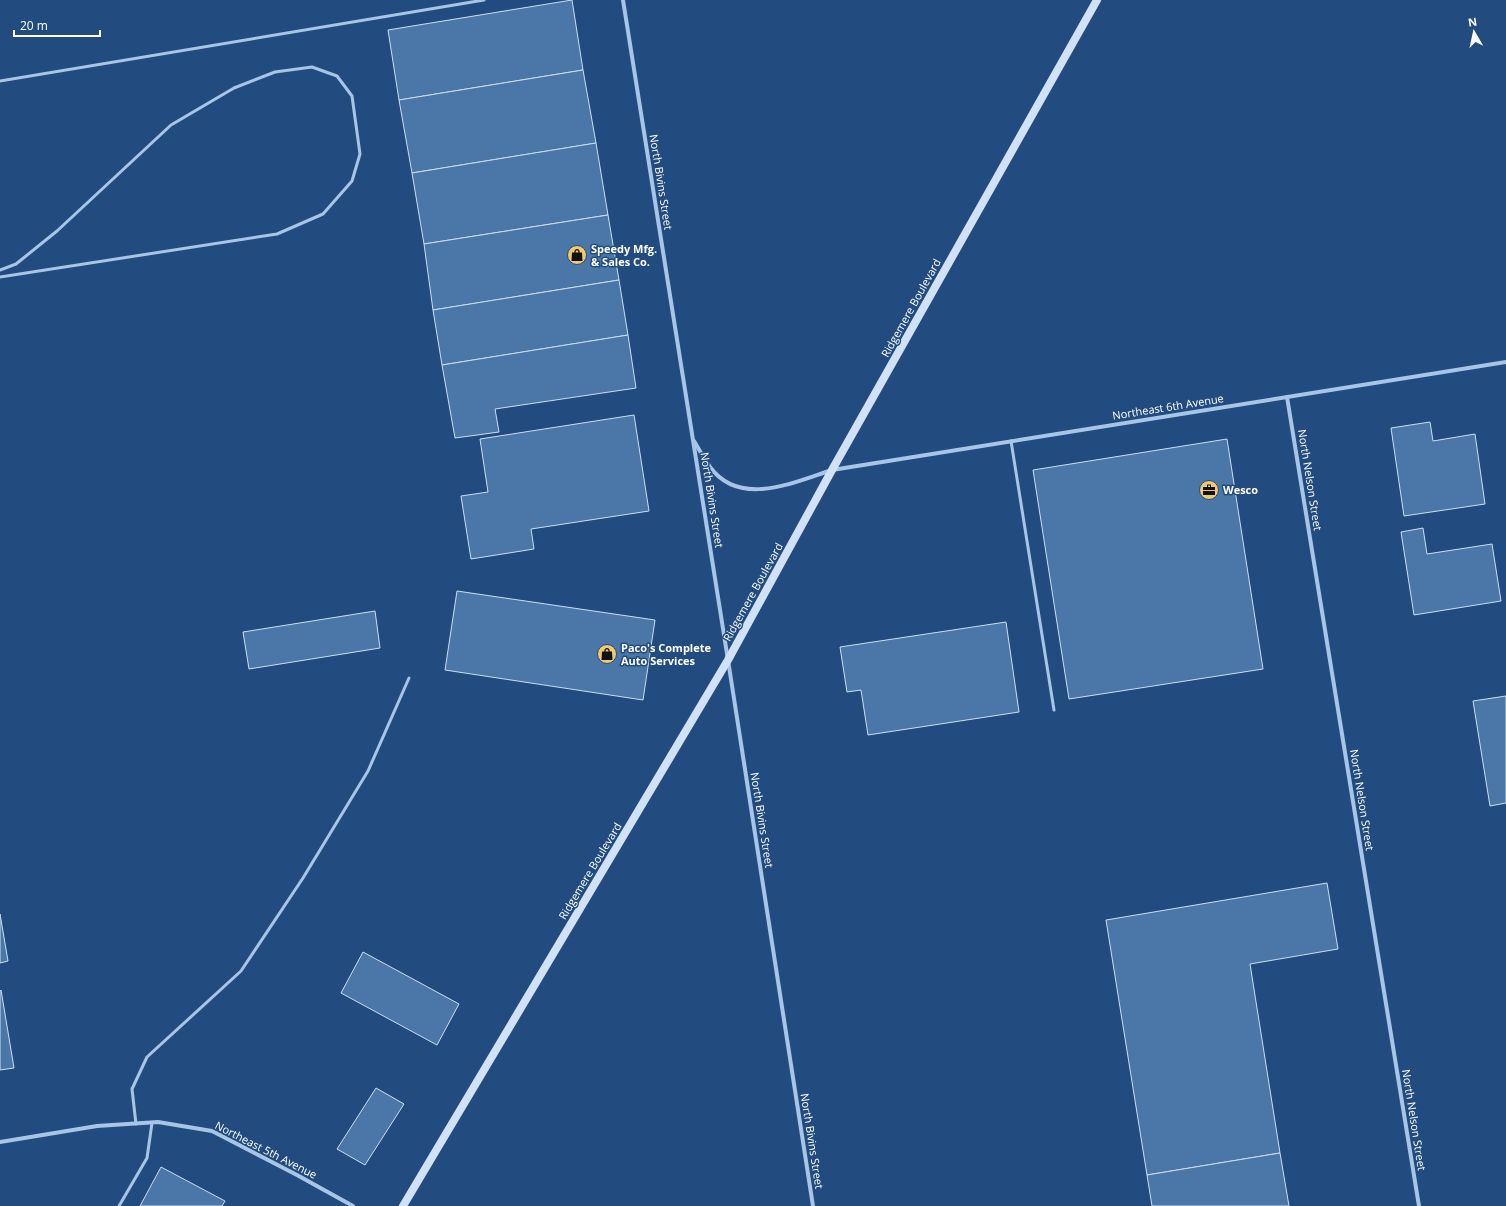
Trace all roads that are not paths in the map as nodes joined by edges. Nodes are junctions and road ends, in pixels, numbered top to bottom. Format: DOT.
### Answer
graph roads {
  1 [pos="484,0"];
  2 [pos="623,0"];
  3 [pos="1097,0"];
  4 [pos="0,81"];
  5 [pos="0,270"];
  6 [pos="0,277"];
  7 [pos="1506,362"];
  8 [pos="1287,397"];
  9 [pos="693,438"];
  10 [pos="1011,441"];
  11 [pos="832,470"];
  12 [pos="728,660"];
  13 [pos="409,678"];
  14 [pos="1054,710"];
  15 [pos="152,1123"];
  16 [pos="136,1124"];
  17 [pos="0,1142"];
  18 [pos="119,1206"];
  19 [pos="353,1206"];
  20 [pos="403,1206"];
  21 [pos="813,1206"];
  22 [pos="1419,1206"];
  1 -- 4 [label="lane"];
  2 -- 9 [label="street, North Bivins Street"];
  3 -- 11 [label="main road, Ridgemere Boulevard"];
  5 -- 6 [label="lane"];
  7 -- 8 [label="street, Northeast 6th Avenue"];
  8 -- 10 [label="street, Northeast 6th Avenue"];
  8 -- 22 [label="street, North Nelson Street"];
  9 -- 11 [label="street, North Bivins Street"];
  9 -- 12 [label="street, North Bivins Street"];
  10 -- 11 [label="street, Northeast 6th Avenue"];
  10 -- 14 [label="lane"];
  11 -- 12 [label="main road, Ridgemere Boulevard"];
  12 -- 20 [label="main road, Ridgemere Boulevard"];
  12 -- 21 [label="street, North Bivins Street"];
  13 -- 16 [label="lane"];
  15 -- 16 [label="street, Northeast 5th Avenue"];
  15 -- 18 [label="lane"];
  15 -- 19 [label="street, Northeast 5th Avenue"];
  16 -- 17 [label="street, Northeast 5th Avenue"];
}
